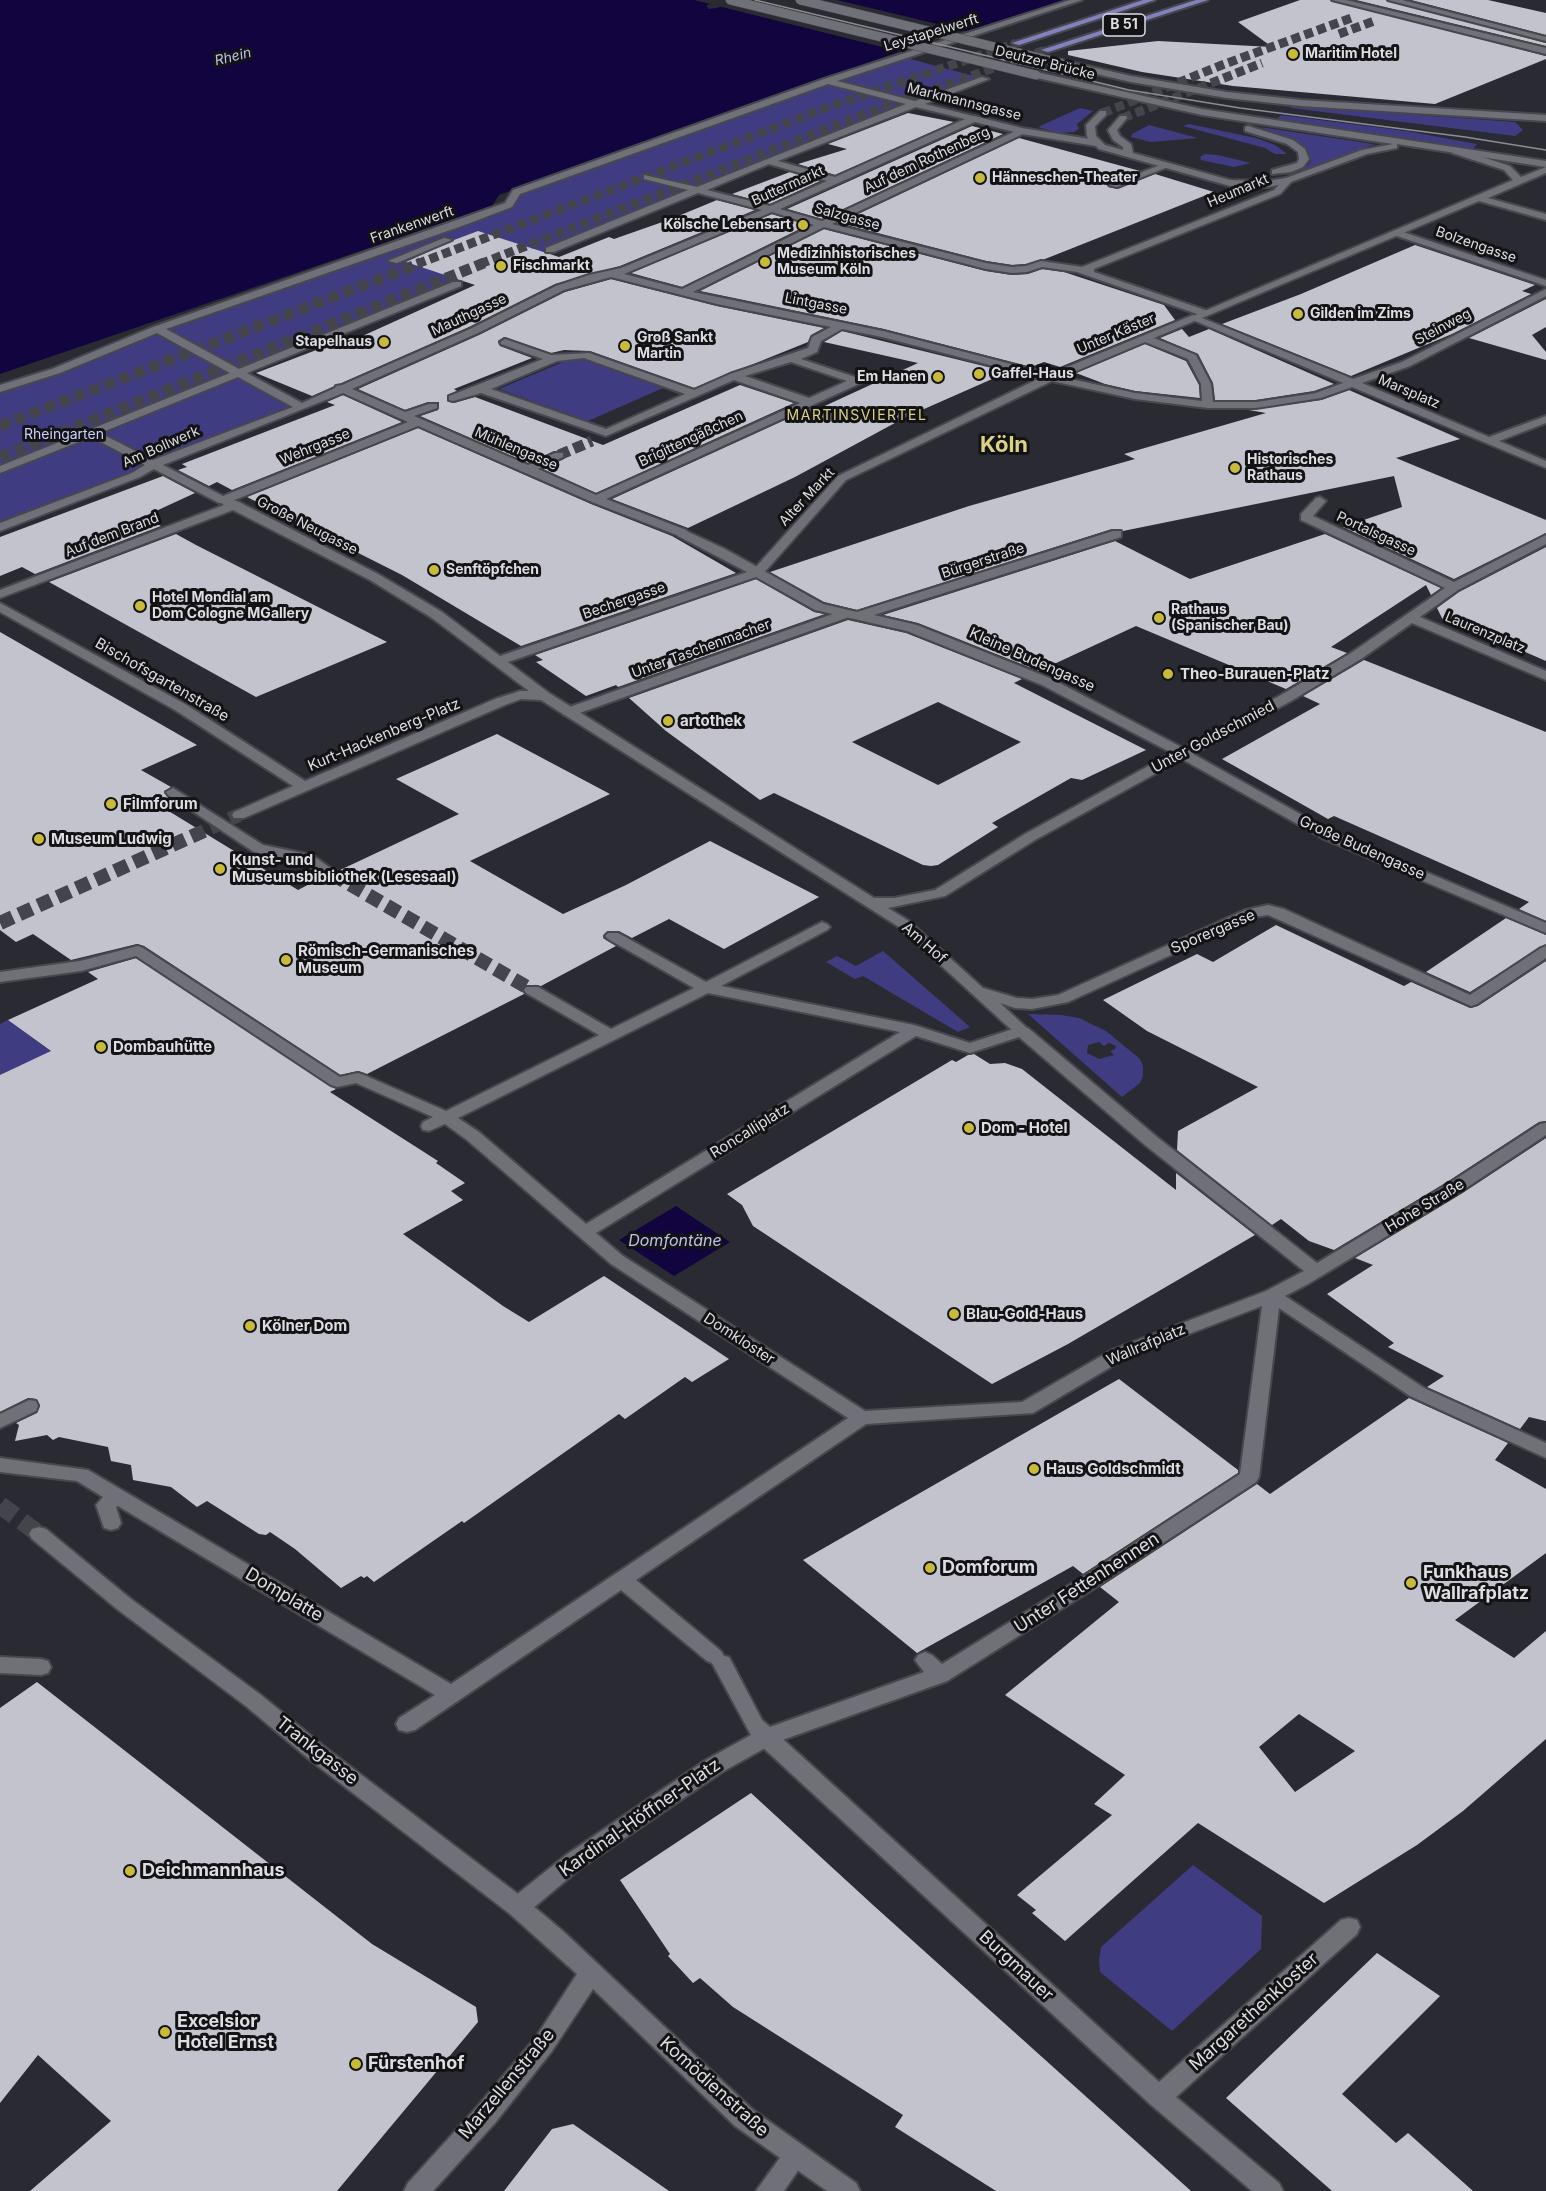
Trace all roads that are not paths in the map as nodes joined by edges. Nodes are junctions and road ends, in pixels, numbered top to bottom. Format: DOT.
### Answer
graph roads {
  1 [pos="730,0"];
  2 [pos="800,0"];
  3 [pos="1078,0"];
  4 [pos="1152,0"];
  5 [pos="1204,0"];
  6 [pos="1334,0"];
  7 [pos="1377,0"];
  8 [pos="1392,0"];
  9 [pos="1384,12"];
  10 [pos="1374,21"];
  11 [pos="1483,23"];
  12 [pos="1546,39"];
  13 [pos="1016,43"];
  14 [pos="1045,50"];
  15 [pos="1546,51"];
  16 [pos="985,79"];
  17 [pos="826,81"];
  18 [pos="1069,83"];
  19 [pos="913,104"];
  20 [pos="1103,113"];
  21 [pos="1546,116"];
  22 [pos="1123,118"];
  23 [pos="974,119"];
  24 [pos="1022,131"];
  25 [pos="1356,136"];
  26 [pos="1096,143"];
  27 [pos="1407,144"];
  28 [pos="1455,151"];
  29 [pos="1128,154"];
  30 [pos="769,161"];
  31 [pos="1546,164"];
  32 [pos="1168,165"];
  33 [pos="1546,170"];
  34 [pos="1202,173"];
  35 [pos="647,177"];
  36 [pos="834,180"];
  37 [pos="1288,180"];
  38 [pos="1518,180"];
  39 [pos="1114,185"];
  40 [pos="699,190"];
  41 [pos="1478,198"];
  42 [pos="769,210"];
  43 [pos="1546,218"];
  44 [pos="824,225"];
  45 [pos="473,229"];
  46 [pos="1397,233"];
  47 [pos="550,250"];
  48 [pos="393,261"];
  49 [pos="1086,271"];
  50 [pos="612,274"];
  51 [pos="1546,283"];
  52 [pos="457,284"];
  53 [pos="682,292"];
  54 [pos="1546,292"];
  55 [pos="1204,313"];
  56 [pos="1193,318"];
  57 [pos="842,325"];
  58 [pos="157,329"];
  59 [pos="1145,338"];
  60 [pos="506,342"];
  61 [pos="550,358"];
  62 [pos="791,359"];
  63 [pos="237,373"];
  64 [pos="734,376"];
  65 [pos="1050,378"];
  66 [pos="1352,384"];
  67 [pos="340,388"];
  68 [pos="0,389"];
  69 [pos="481,389"];
  70 [pos="693,393"];
  71 [pos="453,398"];
  72 [pos="804,404"];
  73 [pos="1208,405"];
  74 [pos="433,406"];
  75 [pos="302,407"];
  76 [pos="404,416"];
  77 [pos="1546,419"];
  78 [pos="417,422"];
  79 [pos="91,433"];
  80 [pos="606,433"];
  81 [pos="592,441"];
  82 [pos="1488,441"];
  83 [pos="560,455"];
  84 [pos="154,464"];
  85 [pos="1546,465"];
  86 [pos="0,470"];
  87 [pos="527,470"];
  88 [pos="596,500"];
  89 [pos="1320,501"];
  90 [pos="229,503"];
  91 [pos="0,527"];
  92 [pos="1117,534"];
  93 [pos="1546,539"];
  94 [pos="758,572"];
  95 [pos="1454,586"];
  96 [pos="0,594"];
  97 [pos="0,607"];
  98 [pos="844,614"];
  99 [pos="858,616"];
  100 [pos="1412,618"];
  101 [pos="500,661"];
  102 [pos="1546,676"];
  103 [pos="544,696"];
  104 [pos="568,712"];
  105 [pos="1184,755"];
  106 [pos="304,787"];
  107 [pos="173,792"];
  108 [pos="239,815"];
  109 [pos="332,873"];
  110 [pos="868,903"];
  111 [pos="822,927"];
  112 [pos="1546,928"];
  113 [pos="613,936"];
  114 [pos="1546,951"];
  115 [pos="0,977"];
  116 [pos="969,983"];
  117 [pos="706,988"];
  118 [pos="532,990"];
  119 [pos="914,1030"];
  120 [pos="1022,1031"];
  121 [pos="610,1035"];
  122 [pos="446,1118"];
  123 [pos="429,1126"];
  124 [pos="1546,1128"];
  125 [pos="585,1232"];
  126 [pos="1308,1276"];
  127 [pos="1272,1295"];
  128 [pos="29,1406"];
  129 [pos="862,1419"];
  130 [pos="0,1422"];
  131 [pos="1546,1451"];
  132 [pos="0,1465"];
  133 [pos="117,1497"];
  134 [pos="111,1523"];
  135 [pos="39,1534"];
  136 [pos="622,1579"];
  137 [pos="0,1665"];
  138 [pos="41,1667"];
  139 [pos="933,1667"];
  140 [pos="451,1694"];
  141 [pos="406,1724"];
  142 [pos="766,1737"];
  143 [pos="518,1907"];
  144 [pos="1349,1927"];
  145 [pos="590,1972"];
  146 [pos="1159,2097"];
  147 [pos="796,2157"];
  148 [pos="417,2191"];
  149 [pos="769,2191"];
  150 [pos="847,2191"];
  151 [pos="1270,2191"];
  1 -- 18 [label="street, Deutzer Brücke, bridge"];
  2 -- 21 [label="street, Deutzer Brücke, bridge"];
  3 -- 17 [label="street, Leystapelwerft"];
  4 -- 13 [label="main road, B 51"];
  5 -- 14 [label="main road, B 51"];
  6 -- 9 [label="street"];
  6 -- 9 [label="street"];
  7 -- 9 [label="street"];
  8 -- 11 [label="street"];
  9 -- 10 [label="street"];
  9 -- 11 [label="street"];
  9 -- 15 [label="street"];
  11 -- 12 [label="street"];
  16 -- 19 [label="street"];
  17 -- 19 [label="street, Markmannsgasse"];
  17 -- 58 [label="street, Frankenwerft"];
  18 -- 25 [label="street, Deutzer Brücke"];
  18 -- 34 [label="street"];
  19 -- 23 [label="street, Markmannsgasse"];
  19 -- 30 [label="street"];
  20 -- 26 [label="street"];
  22 -- 29 [label="street"];
  23 -- 24 [label="street, Markmannsgasse"];
  23 -- 36 [label="street, Buttermarkt"];
  24 -- 26 [label="street, Markmannsgasse"];
  24 -- 44 [label="street, Auf dem Rothenberg"];
  25 -- 27 [label="street, Heumarkt"];
  26 -- 29 [label="street, Markmannsgasse"];
  27 -- 28 [label="street, Heumarkt"];
  27 -- 37 [label="street, Heumarkt"];
  28 -- 31 [label="street, Heumarkt"];
  28 -- 38 [label="street, Heumarkt"];
  29 -- 32 [label="street, Markmannsgasse"];
  30 -- 36 [label="street"];
  30 -- 40 [label="street"];
  32 -- 34 [label="street, Markmannsgasse"];
  32 -- 39 [label="street"];
  33 -- 38 [label="street"];
  34 -- 37 [label="street, Markmannsgasse"];
  35 -- 40 [label="street, Salzgasse"];
  36 -- 42 [label="street, Buttermarkt"];
  37 -- 49 [label="street, Heumarkt"];
  38 -- 41 [label="street"];
  40 -- 42 [label="street, Salzgasse"];
  40 -- 47 [label="street"];
  41 -- 43 [label="street"];
  41 -- 46 [label="street"];
  42 -- 44 [label="street, Salzgasse"];
  42 -- 50 [label="street, Buttermarkt"];
  44 -- 49 [label="street, Salzgasse"];
  44 -- 53 [label="street, Auf dem Rothenberg"];
  45 -- 48 [label="street"];
  46 -- 51 [label="street, Bolzengasse"];
  46 -- 55 [label="street"];
  49 -- 55 [label="street"];
  50 -- 53 [label="street, Lintgasse"];
  50 -- 67 [label="street, Mauthgasse"];
  52 -- 63 [label="street"];
  53 -- 57 [label="street, Lintgasse"];
  54 -- 66 [label="street, Steinweg"];
  55 -- 56 [label="street"];
  56 -- 59 [label="street, Unter Käster"];
  56 -- 66 [label="street, Marsplatz"];
  57 -- 62 [label="street"];
  57 -- 65 [label="street, Lintgasse"];
  58 -- 63 [label="street"];
  58 -- 68 [label="street, Frankenwerft"];
  59 -- 65 [label="street, Unter Käster"];
  59 -- 73 [label="street"];
  60 -- 61 [label="street"];
  61 -- 69 [label="street"];
  61 -- 70 [label="street"];
  62 -- 64 [label="street"];
  62 -- 72 [label="street, Brigittengäßchen"];
  63 -- 75 [label="street"];
  63 -- 79 [label="street"];
  64 -- 70 [label="street"];
  64 -- 72 [label="street"];
  65 -- 73 [label="street"];
  65 -- 94 [label="street, Alter Markt"];
  66 -- 73 [label="street"];
  66 -- 82 [label="street, Marsplatz"];
  67 -- 75 [label="street, Am Bollwerk"];
  67 -- 76 [label="street, Mühlengasse"];
  69 -- 71 [label="street"];
  69 -- 80 [label="street"];
  70 -- 80 [label="street"];
  72 -- 88 [label="street, Brigittengäßchen"];
  74 -- 76 [label="street"];
  75 -- 84 [label="street, Am Bollwerk"];
  76 -- 78 [label="street, Mühlengasse"];
  77 -- 82 [label="street"];
  78 -- 87 [label="street, Mühlengasse"];
  78 -- 90 [label="street, Wehrgasse"];
  79 -- 84 [label="street, Große Neugasse"];
  79 -- 86 [label="street"];
  80 -- 81 [label="street"];
  82 -- 85 [label="street, Marsplatz"];
  83 -- 87 [label="street"];
  84 -- 90 [label="street, Große Neugasse"];
  84 -- 91 [label="street, Am Bollwerk"];
  87 -- 88 [label="street, Mühlengasse"];
  88 -- 94 [label="street, Mühlengasse"];
  89 -- 95 [label="street, Portalsgasse"];
  90 -- 96 [label="street, Auf dem Brand"];
  90 -- 101 [label="street, Große Neugasse"];
  92 -- 99 [label="street, Bürgerstraße"];
  93 -- 95 [label="street, Unter Goldschmied"];
  94 -- 98 [label="street"];
  94 -- 101 [label="street, Bechergasse"];
  95 -- 100 [label="street, Unter Goldschmied"];
  97 -- 106 [label="street, Bischofsgartenstraße"];
  98 -- 99 [label="street"];
  98 -- 104 [label="street, Unter Taschenmacher"];
  99 -- 105 [label="street, Kleine Budengasse"];
  100 -- 102 [label="street, Laurenzplatz"];
  100 -- 105 [label="street, Unter Goldschmied"];
  101 -- 103 [label="street, Am Hof"];
  103 -- 104 [label="street, Am Hof"];
  103 -- 106 [label="street, Kurt-Hackenberg-Platz"];
  104 -- 110 [label="street, Am Hof"];
  105 -- 110 [label="street, Unter Goldschmied"];
  105 -- 112 [label="street, Große Budengasse"];
  106 -- 108 [label="street, Kurt-Hackenberg-Platz"];
  107 -- 109 [label="street"];
  110 -- 116 [label="street, Am Hof"];
  111 -- 117 [label="street"];
  113 -- 117 [label="street"];
  114 -- 116 [label="street, Sporergasse"];
  115 -- 122 [label="street"];
  116 -- 120 [label="street, Am Hof"];
  117 -- 119 [label="street"];
  117 -- 121 [label="street"];
  118 -- 121 [label="street"];
  119 -- 120 [label="street"];
  119 -- 125 [label="street, Roncalliplatz"];
  120 -- 126 [label="street, Am Hof"];
  121 -- 122 [label="street"];
  122 -- 123 [label="street"];
  122 -- 125 [label="street"];
  124 -- 126 [label="street, Hohe Straße"];
  125 -- 129 [label="street, Domkloster"];
  126 -- 127 [label="street, Wallrafplatz"];
  127 -- 129 [label="street, Wallrafplatz"];
  127 -- 131 [label="street"];
  127 -- 139 [label="street, Unter Fettenhennen"];
  128 -- 130 [label="street"];
  129 -- 136 [label="street"];
  132 -- 133 [label="street, Domplatte"];
  133 -- 134 [label="street"];
  133 -- 140 [label="street, Domplatte"];
  135 -- 143 [label="street, Trankgasse"];
  136 -- 140 [label="street"];
  136 -- 142 [label="street"];
  137 -- 138 [label="street"];
  139 -- 142 [label="street, Kardinal-Höffner-Platz"];
  140 -- 141 [label="street"];
  142 -- 143 [label="street, Kardinal-Höffner-Platz"];
  142 -- 146 [label="street, Burgmauer"];
  143 -- 145 [label="street, Trankgasse"];
  144 -- 146 [label="street, Margarethenkloster"];
  145 -- 147 [label="street, Komödienstraße"];
  145 -- 148 [label="street, Marzellenstraße"];
  146 -- 151 [label="street, Burgmauer"];
  147 -- 149 [label="street"];
  147 -- 150 [label="street, Komödienstraße"];
}
